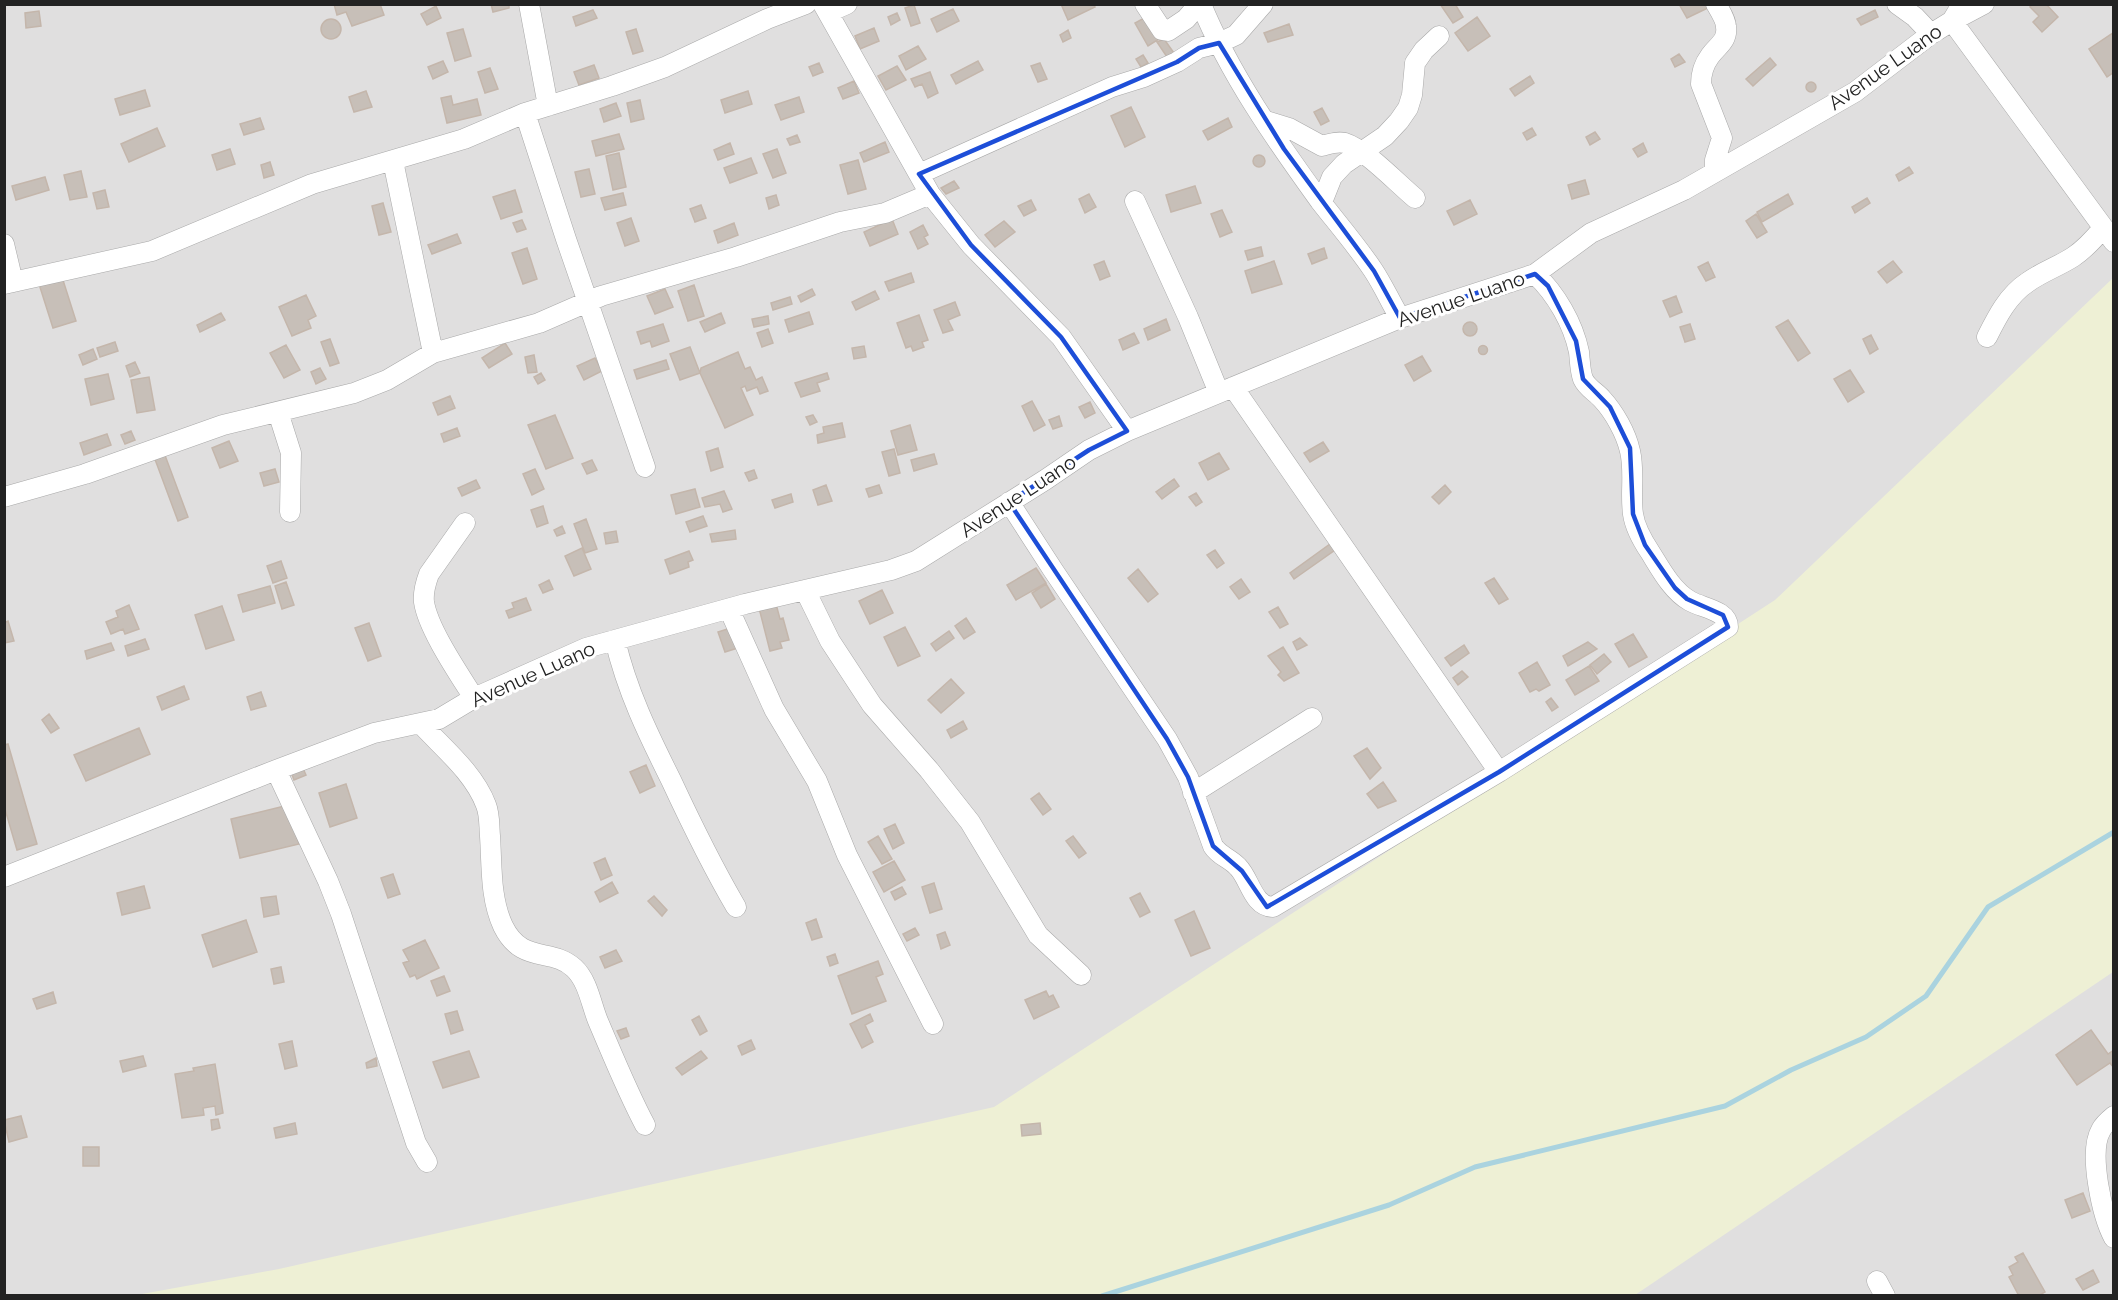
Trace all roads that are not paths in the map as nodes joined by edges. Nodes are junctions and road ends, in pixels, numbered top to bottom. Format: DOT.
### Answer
graph roads {
  1 [pos="529,4"];
  2 [pos="806,4"];
  3 [pos="847,4"];
  4 [pos="1145,4"];
  5 [pos="1200,4"];
  6 [pos="1263,4"];
  7 [pos="1716,4"];
  8 [pos="1898,4"];
  9 [pos="1964,4"];
  10 [pos="1984,4"];
  11 [pos="826,8"];
  12 [pos="1952,21"];
  13 [pos="1931,34"];
  14 [pos="1439,36"];
  15 [pos="1219,43"];
  16 [pos="548,106"];
  17 [pos="525,113"];
  18 [pos="1266,121"];
  19 [pos="1362,153"];
  20 [pos="393,161"];
  21 [pos="1714,172"];
  22 [pos="919,174"];
  23 [pos="930,194"];
  24 [pos="1415,198"];
  25 [pos="1135,201"];
  26 [pos="1322,202"];
  27 [pos="2108,235"];
  28 [pos="4,244"];
  29 [pos="1535,274"];
  30 [pos="9,283"];
  31 [pos="587,302"];
  32 [pos="1400,318"];
  33 [pos="1987,337"];
  34 [pos="433,353"];
  35 [pos="1226,390"];
  36 [pos="278,412"];
  37 [pos="1127,431"];
  38 [pos="645,467"];
  39 [pos="4,497"];
  40 [pos="1009,502"];
  41 [pos="290,512"];
  42 [pos="465,524"];
  43 [pos="805,590"];
  44 [pos="729,609"];
  45 [pos="615,640"];
  46 [pos="474,698"];
  47 [pos="1312,718"];
  48 [pos="422,724"];
  49 [pos="276,770"];
  50 [pos="1499,772"];
  51 [pos="1193,793"];
  52 [pos="4,877"];
  53 [pos="736,907"];
  54 [pos="1081,975"];
  55 [pos="933,1024"];
  56 [pos="2114,1116"];
  57 [pos="645,1125"];
  58 [pos="427,1162"];
  59 [pos="2114,1238"];
  1 -- 16 [label="street"];
  2 -- 16 [label="street"];
  3 -- 11 [label="street"];
  4 -- 5 [label="street"];
  5 -- 15 [label="street"];
  6 -- 15 [label="street"];
  7 -- 21 [label="street"];
  8 -- 13 [label="street"];
  9 -- 12 [label="street"];
  10 -- 12 [label="street, Avenue Luano"];
  11 -- 22 [label="street"];
  12 -- 13 [label="street, Avenue Luano"];
  12 -- 27 [label="street"];
  13 -- 21 [label="street, Avenue Luano"];
  14 -- 19 [label="street"];
  15 -- 18 [label="street"];
  15 -- 22 [label="street"];
  16 -- 17 [label="street"];
  17 -- 20 [label="street"];
  17 -- 31 [label="street"];
  18 -- 19 [label="street"];
  18 -- 26 [label="street"];
  19 -- 24 [label="street"];
  19 -- 26 [label="street"];
  20 -- 30 [label="street"];
  20 -- 34 [label="street"];
  21 -- 29 [label="street, Avenue Luano"];
  22 -- 23 [label="street"];
  23 -- 31 [label="street"];
  23 -- 37 [label="street"];
  25 -- 35 [label="street"];
  26 -- 32 [label="street"];
  27 -- 33 [label="street"];
  28 -- 30 [label="street"];
  29 -- 32 [label="street, Avenue Luano"];
  29 -- 50 [label="street"];
  31 -- 34 [label="street"];
  31 -- 38 [label="street"];
  32 -- 35 [label="street, Avenue Luano"];
  34 -- 36 [label="street"];
  35 -- 37 [label="street, Avenue Luano"];
  35 -- 50 [label="street"];
  36 -- 39 [label="street"];
  36 -- 41 [label="street"];
  37 -- 40 [label="street, Avenue Luano"];
  40 -- 43 [label="street, Avenue Luano"];
  40 -- 51 [label="street"];
  42 -- 46 [label="street"];
  43 -- 44 [label="street, Avenue Luano"];
  43 -- 54 [label="street"];
  44 -- 45 [label="street, Avenue Luano"];
  44 -- 55 [label="street"];
  45 -- 46 [label="street, Avenue Luano"];
  45 -- 53 [label="street"];
  46 -- 48 [label="street, Avenue Luano"];
  47 -- 51 [label="street"];
  48 -- 49 [label="street, Avenue Luano"];
  48 -- 57 [label="street"];
  49 -- 52 [label="street, Avenue Luano"];
  49 -- 58 [label="street"];
  50 -- 51 [label="street"];
  56 -- 59 [label="street"];
}
